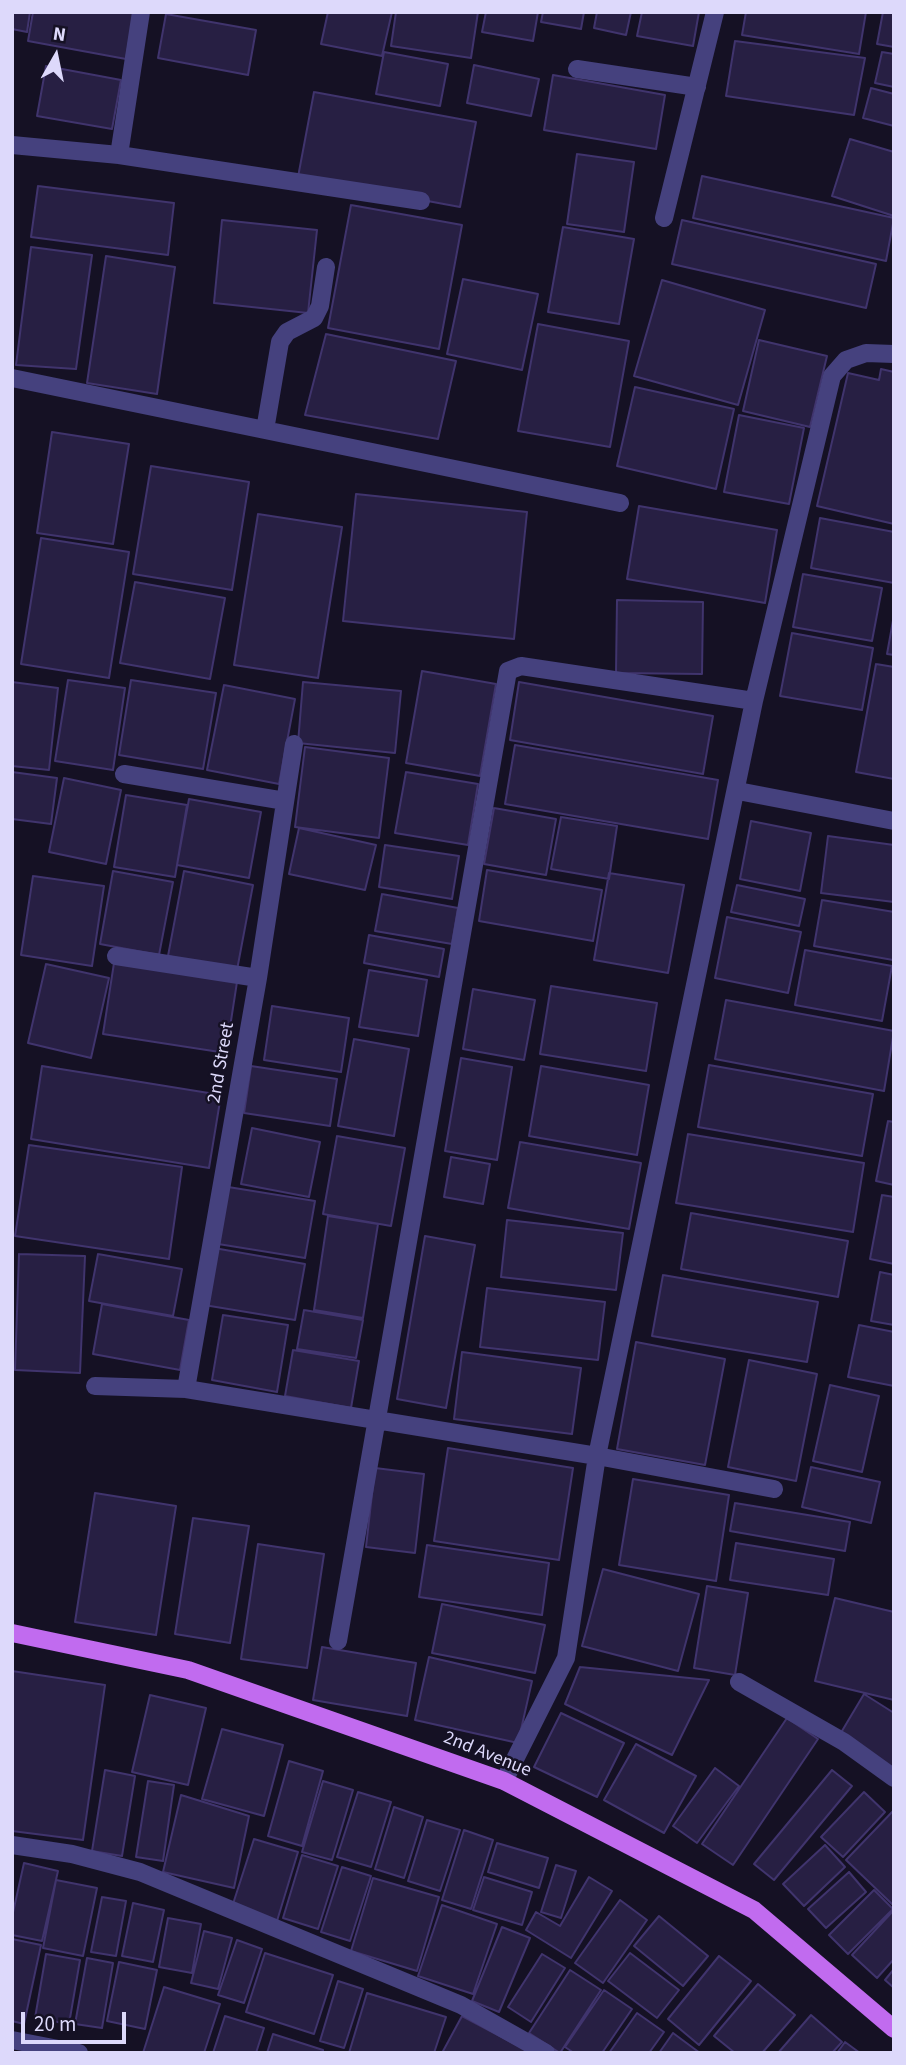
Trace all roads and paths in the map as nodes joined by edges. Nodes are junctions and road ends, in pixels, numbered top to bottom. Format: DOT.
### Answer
graph roads {
  1 [pos="141,12"];
  2 [pos="715,12"];
  3 [pos="577,69"];
  4 [pos="697,87"];
  5 [pos="12,145"];
  6 [pos="119,155"];
  7 [pos="421,201"];
  8 [pos="664,218"];
  9 [pos="326,267"];
  10 [pos="894,354"];
  11 [pos="12,378"];
  12 [pos="265,430"];
  13 [pos="620,503"];
  14 [pos="754,701"];
  15 [pos="294,744"];
  16 [pos="124,774"];
  17 [pos="738,791"];
  18 [pos="285,801"];
  19 [pos="894,821"];
  20 [pos="116,956"];
  21 [pos="258,978"];
  22 [pos="94,1386"];
  23 [pos="186,1389"];
  24 [pos="375,1422"];
  25 [pos="597,1456"];
  26 [pos="774,1489"];
  27 [pos="12,1633"];
  28 [pos="338,1641"];
  29 [pos="739,1682"];
  30 [pos="894,1778"];
  31 [pos="504,1781"];
  32 [pos="12,1845"];
  33 [pos="894,2029"];
  34 [pos="12,2040"];
  35 [pos="79,2053"];
  36 [pos="546,2053"];
  1 -- 6 [label="street"];
  2 -- 4 [label="street"];
  3 -- 4 [label="street"];
  4 -- 8 [label="street"];
  5 -- 6 [label="street"];
  6 -- 7 [label="street"];
  9 -- 12 [label="street"];
  10 -- 14 [label="street"];
  11 -- 12 [label="street"];
  12 -- 13 [label="street"];
  14 -- 17 [label="street"];
  14 -- 24 [label="street"];
  15 -- 18 [label="street, 2nd Street"];
  16 -- 18 [label="street"];
  17 -- 19 [label="street"];
  17 -- 25 [label="street"];
  18 -- 21 [label="street, 2nd Street"];
  20 -- 21 [label="street"];
  21 -- 23 [label="street, 2nd Street"];
  22 -- 23 [label="street"];
  23 -- 24 [label="street"];
  24 -- 25 [label="street"];
  24 -- 28 [label="street"];
  25 -- 26 [label="street"];
  25 -- 31 [label="street"];
  27 -- 31 [label="main road, 2nd Avenue"];
  29 -- 30 [label="street"];
  31 -- 33 [label="main road, 2nd Avenue"];
  32 -- 36 [label="street"];
  34 -- 35 [label="street"];
}
